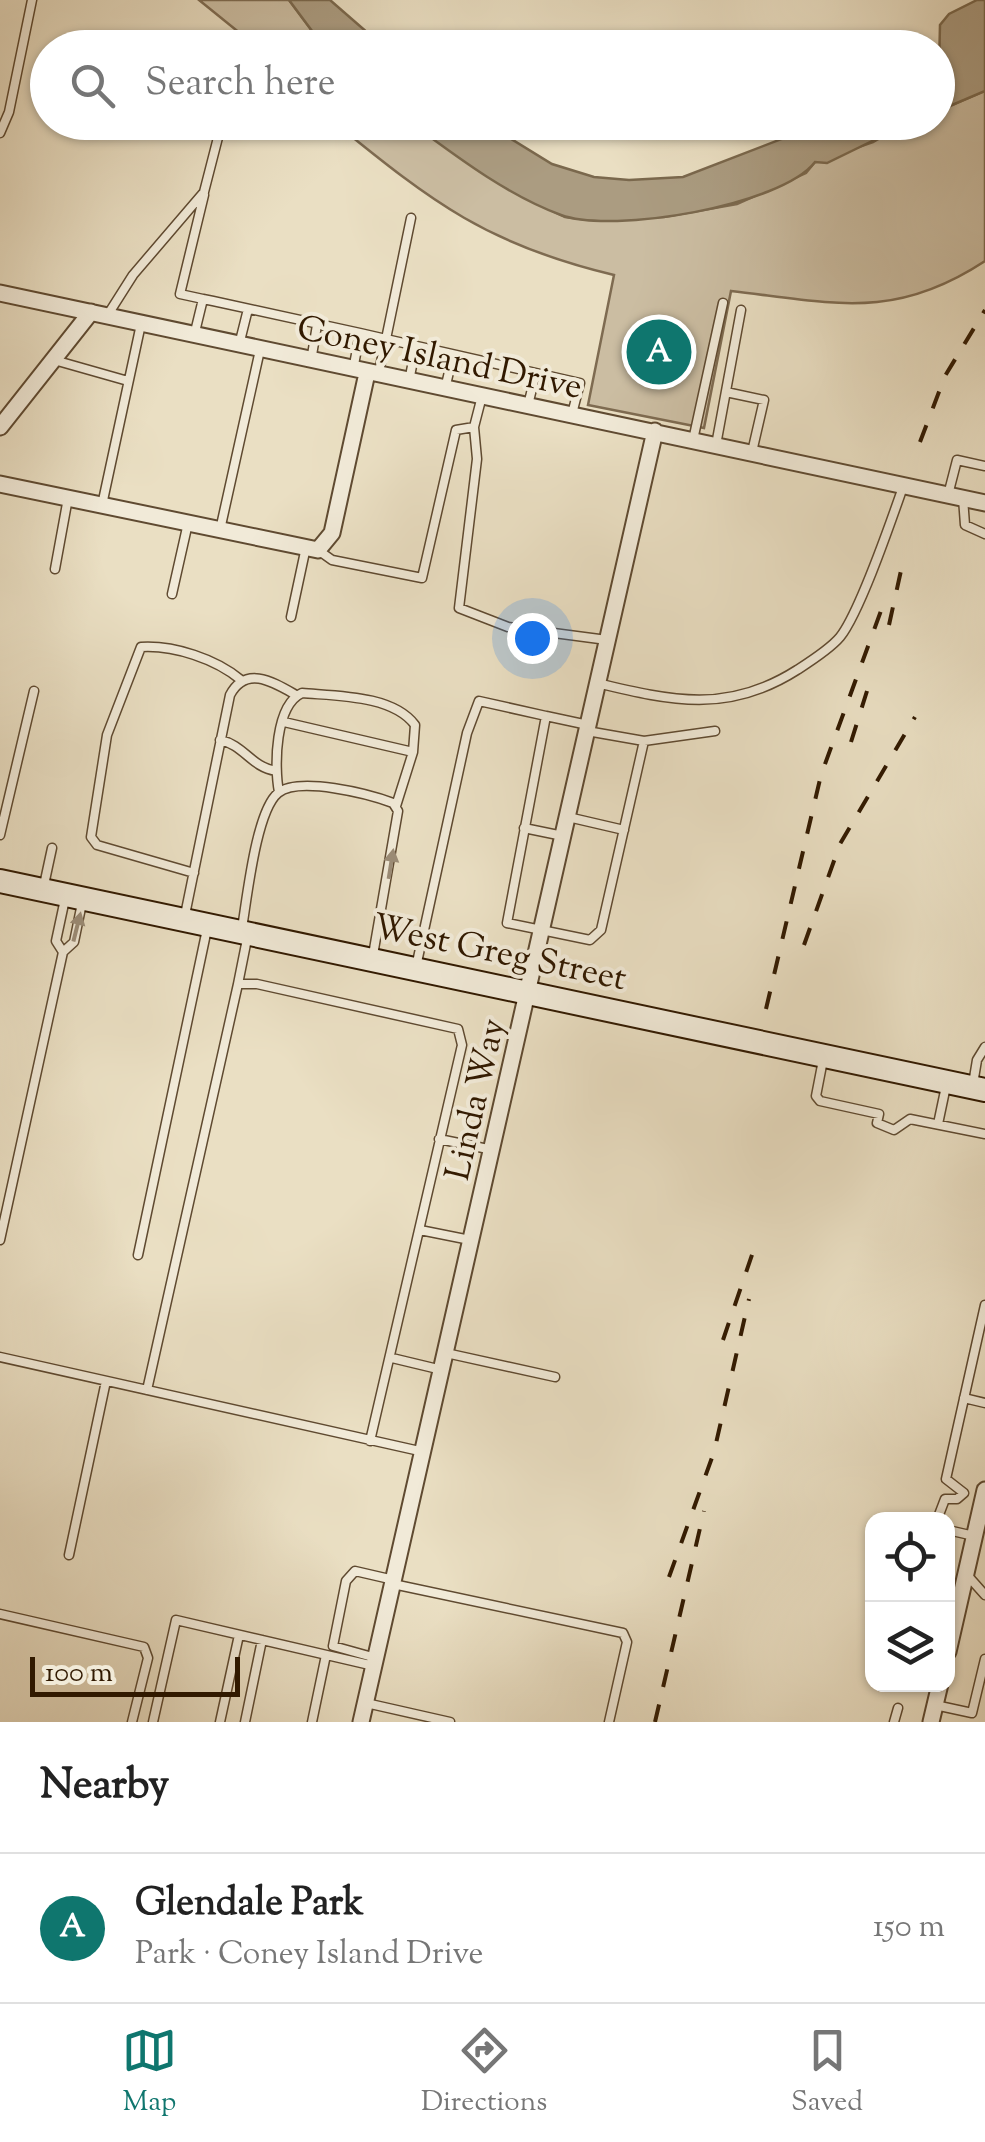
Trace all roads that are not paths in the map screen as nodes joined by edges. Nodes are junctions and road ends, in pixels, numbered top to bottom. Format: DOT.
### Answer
graph roads {
  1 [pos="32,0"];
  2 [pos="0,132"];
  3 [pos="217,140"];
  4 [pos="204,192"];
  5 [pos="411,218"];
  6 [pos="0,293"];
  7 [pos="203,299"];
  8 [pos="723,302"];
  9 [pos="248,309"];
  10 [pos="742,310"];
  11 [pos="99,314"];
  12 [pos="141,324"];
  13 [pos="317,324"];
  14 [pos="360,334"];
  15 [pos="194,336"];
  16 [pos="386,339"];
  17 [pos="238,345"];
  18 [pos="416,346"];
  19 [pos="260,350"];
  20 [pos="453,355"];
  21 [pos="54,360"];
  22 [pos="310,361"];
  23 [pos="366,373"];
  24 [pos="536,373"];
  25 [pos="128,381"];
  26 [pos="409,382"];
  27 [pos="445,389"];
  28 [pos="726,392"];
  29 [pos="482,396"];
  30 [pos="528,406"];
  31 [pos="572,414"];
  32 [pos="0,427"];
  33 [pos="474,427"];
  34 [pos="655,431"];
  35 [pos="694,440"];
  36 [pos="716,444"];
  37 [pos="752,452"];
  38 [pos="985,466"];
  39 [pos="0,484"];
  40 [pos="904,485"];
  41 [pos="956,497"];
  42 [pos="68,498"];
  43 [pos="985,503"];
  44 [pos="102,506"];
  45 [pos="188,523"];
  46 [pos="220,530"];
  47 [pos="985,534"];
  48 [pos="312,549"];
  49 [pos="54,569"];
  50 [pos="172,594"];
  51 [pos="291,616"];
  52 [pos="607,640"];
  53 [pos="241,680"];
  54 [pos="597,683"];
  55 [pos="34,691"];
  56 [pos="296,695"];
  57 [pos="546,716"];
  58 [pos="284,722"];
  59 [pos="588,728"];
  60 [pos="715,731"];
  61 [pos="220,740"];
  62 [pos="644,741"];
  63 [pos="414,752"];
  64 [pos="276,770"];
  65 [pos="279,792"];
  66 [pos="396,806"];
  67 [pos="568,818"];
  68 [pos="524,828"];
  69 [pos="624,830"];
  70 [pos="0,836"];
  71 [pos="564,836"];
  72 [pos="52,848"];
  73 [pos="194,873"];
  74 [pos="0,881"];
  75 [pos="43,890"];
  76 [pos="75,896"];
  77 [pos="184,919"];
  78 [pos="208,924"];
  79 [pos="544,930"];
  80 [pos="245,932"];
  81 [pos="62,952"];
  82 [pos="372,959"];
  83 [pos="415,968"];
  84 [pos="238,984"];
  85 [pos="530,993"];
  86 [pos="985,1047"];
  87 [pos="824,1056"];
  88 [pos="947,1082"];
  89 [pos="979,1088"];
  90 [pos="938,1124"];
  91 [pos="985,1134"];
  92 [pos="439,1139"];
  93 [pos="493,1150"];
  94 [pos="420,1230"];
  95 [pos="0,1240"];
  96 [pos="472,1240"];
  97 [pos="138,1255"];
  98 [pos="985,1305"];
  99 [pos="446,1353"];
  100 [pos="0,1356"];
  101 [pos="392,1358"];
  102 [pos="442,1370"];
  103 [pos="555,1377"];
  104 [pos="106,1380"];
  105 [pos="147,1390"];
  106 [pos="964,1398"];
  107 [pos="985,1402"];
  108 [pos="370,1442"];
  109 [pos="424,1452"];
  110 [pos="964,1493"];
  111 [pos="984,1494"];
  112 [pos="939,1512"];
  113 [pos="955,1532"];
  114 [pos="974,1536"];
  115 [pos="68,1555"];
  116 [pos="966,1574"];
  117 [pos="393,1582"];
  118 [pos="985,1595"];
  119 [pos="0,1614"];
  120 [pos="955,1622"];
  121 [pos="239,1635"];
  122 [pos="262,1640"];
  123 [pos="326,1655"];
  124 [pos="985,1659"];
  125 [pos="375,1662"];
  126 [pos="366,1702"];
  127 [pos="898,1708"];
  128 [pos="960,1710"];
  129 [pos="933,1714"];
  130 [pos="405,1717"];
  131 [pos="132,1722"];
  132 [pos="154,1722"];
  133 [pos="220,1722"];
  134 [pos="245,1722"];
  135 [pos="312,1722"];
  136 [pos="361,1722"];
  137 [pos="450,1722"];
  138 [pos="609,1722"];
  139 [pos="894,1722"];
  140 [pos="957,1722"];
  1 -- 2 [label="lane"];
  3 -- 4 [label="lane"];
  4 -- 7 [label="lane"];
  4 -- 11 [label="lane"];
  5 -- 16 [label="lane"];
  6 -- 11 [label="street, Coney Island Drive"];
  7 -- 9 [label="lane"];
  7 -- 15 [label="lane"];
  8 -- 35 [label="lane"];
  9 -- 13 [label="lane"];
  9 -- 17 [label="lane"];
  10 -- 28 [label="lane"];
  11 -- 12 [label="street, Coney Island Drive"];
  11 -- 21 [label="street"];
  12 -- 15 [label="street, Coney Island Drive"];
  12 -- 25 [label="lane"];
  13 -- 14 [label="lane"];
  13 -- 22 [label="lane"];
  14 -- 16 [label="lane"];
  14 -- 23 [label="lane"];
  15 -- 17 [label="street, Coney Island Drive"];
  16 -- 18 [label="lane"];
  16 -- 23 [label="lane"];
  17 -- 19 [label="street, Coney Island Drive"];
  18 -- 20 [label="lane"];
  18 -- 26 [label="lane"];
  19 -- 22 [label="street, Coney Island Drive"];
  19 -- 46 [label="lane"];
  20 -- 24 [label="lane"];
  20 -- 27 [label="lane"];
  21 -- 25 [label="lane"];
  21 -- 32 [label="street"];
  22 -- 23 [label="street, Coney Island Drive"];
  23 -- 26 [label="street, Coney Island Drive"];
  23 -- 48 [label="street"];
  24 -- 30 [label="lane"];
  24 -- 31 [label="lane"];
  25 -- 44 [label="lane"];
  26 -- 27 [label="street, Coney Island Drive"];
  27 -- 29 [label="street, Coney Island Drive"];
  28 -- 36 [label="lane"];
  28 -- 37 [label="lane"];
  29 -- 30 [label="street, Coney Island Drive"];
  29 -- 33 [label="lane"];
  30 -- 31 [label="street, Coney Island Drive"];
  31 -- 34 [label="street, Coney Island Drive"];
  33 -- 48 [label="lane"];
  33 -- 52 [label="lane"];
  34 -- 35 [label="street, Coney Island Drive"];
  34 -- 52 [label="street, Linda Way"];
  35 -- 36 [label="street, Coney Island Drive"];
  36 -- 37 [label="street, Coney Island Drive"];
  37 -- 40 [label="street, Coney Island Drive"];
  38 -- 41 [label="lane"];
  39 -- 42 [label="street"];
  40 -- 41 [label="street, Coney Island Drive"];
  40 -- 54 [label="lane"];
  41 -- 43 [label="street, Coney Island Drive"];
  41 -- 47 [label="lane"];
  42 -- 44 [label="street"];
  42 -- 49 [label="lane"];
  44 -- 45 [label="street"];
  45 -- 46 [label="street"];
  45 -- 50 [label="lane"];
  46 -- 48 [label="street"];
  48 -- 51 [label="lane"];
  52 -- 54 [label="street, Linda Way"];
  53 -- 56 [label="lane"];
  53 -- 61 [label="lane"];
  53 -- 73 [label="lane"];
  54 -- 59 [label="street, Linda Way"];
  55 -- 70 [label="lane"];
  56 -- 58 [label="lane"];
  56 -- 63 [label="lane"];
  57 -- 59 [label="lane"];
  57 -- 68 [label="lane"];
  57 -- 83 [label="lane"];
  58 -- 63 [label="lane"];
  58 -- 64 [label="lane"];
  59 -- 62 [label="lane"];
  59 -- 67 [label="street, Linda Way"];
  60 -- 62 [label="lane"];
  61 -- 64 [label="lane"];
  61 -- 73 [label="lane"];
  62 -- 69 [label="lane"];
  63 -- 66 [label="lane"];
  64 -- 65 [label="lane"];
  65 -- 66 [label="lane"];
  65 -- 80 [label="lane"];
  82 -- 66 [label="lane, one-way"];
  67 -- 69 [label="lane"];
  67 -- 71 [label="street, Linda Way"];
  68 -- 71 [label="lane"];
  68 -- 79 [label="lane"];
  69 -- 79 [label="lane"];
  71 -- 79 [label="street, Linda Way"];
  72 -- 75 [label="lane"];
  73 -- 77 [label="lane"];
  74 -- 75 [label="main road, West Greg Street"];
  75 -- 76 [label="main road, West Greg Street"];
  76 -- 77 [label="main road, West Greg Street"];
  76 -- 81 [label="lane"];
  81 -- 76 [label="lane, one-way"];
  77 -- 78 [label="main road, West Greg Street"];
  78 -- 80 [label="main road, West Greg Street"];
  78 -- 97 [label="lane"];
  79 -- 85 [label="street, Linda Way"];
  80 -- 82 [label="main road, West Greg Street"];
  80 -- 84 [label="lane"];
  81 -- 95 [label="lane"];
  82 -- 83 [label="main road, West Greg Street"];
  83 -- 85 [label="main road, West Greg Street"];
  84 -- 92 [label="lane"];
  84 -- 105 [label="lane"];
  85 -- 87 [label="main road, West Greg Street"];
  85 -- 93 [label="street, Linda Way"];
  86 -- 89 [label="lane"];
  87 -- 88 [label="main road, West Greg Street"];
  87 -- 90 [label="lane"];
  88 -- 89 [label="main road, West Greg Street"];
  88 -- 90 [label="lane"];
  90 -- 91 [label="lane"];
  92 -- 93 [label="lane"];
  92 -- 94 [label="lane"];
  93 -- 96 [label="street, Linda Way"];
  94 -- 96 [label="lane"];
  94 -- 101 [label="lane"];
  96 -- 99 [label="street, Linda Way"];
  98 -- 106 [label="lane"];
  99 -- 102 [label="street, Linda Way"];
  99 -- 103 [label="lane"];
  100 -- 104 [label="lane"];
  101 -- 102 [label="lane"];
  101 -- 108 [label="lane"];
  102 -- 109 [label="street, Linda Way"];
  104 -- 105 [label="lane"];
  104 -- 115 [label="lane"];
  105 -- 108 [label="lane"];
  106 -- 107 [label="lane"];
  106 -- 110 [label="lane"];
  108 -- 109 [label="lane"];
  109 -- 117 [label="street, Linda Way"];
  110 -- 111 [label="lane"];
  110 -- 112 [label="lane"];
  111 -- 114 [label="street"];
  113 -- 114 [label="lane"];
  114 -- 116 [label="street"];
  116 -- 118 [label="lane"];
  116 -- 120 [label="street"];
  117 -- 125 [label="street, Linda Way"];
  117 -- 125 [label="lane"];
  117 -- 138 [label="lane"];
  119 -- 131 [label="lane"];
  121 -- 122 [label="lane"];
  121 -- 132 [label="lane"];
  121 -- 133 [label="lane"];
  122 -- 123 [label="lane"];
  122 -- 134 [label="lane"];
  123 -- 125 [label="lane"];
  123 -- 135 [label="lane"];
  124 -- 128 [label="lane"];
  125 -- 126 [label="street, Linda Way"];
  126 -- 130 [label="lane"];
  126 -- 136 [label="street, Linda Way"];
  127 -- 139 [label="lane"];
  128 -- 129 [label="lane"];
  128 -- 140 [label="lane"];
  130 -- 137 [label="lane"];
}
